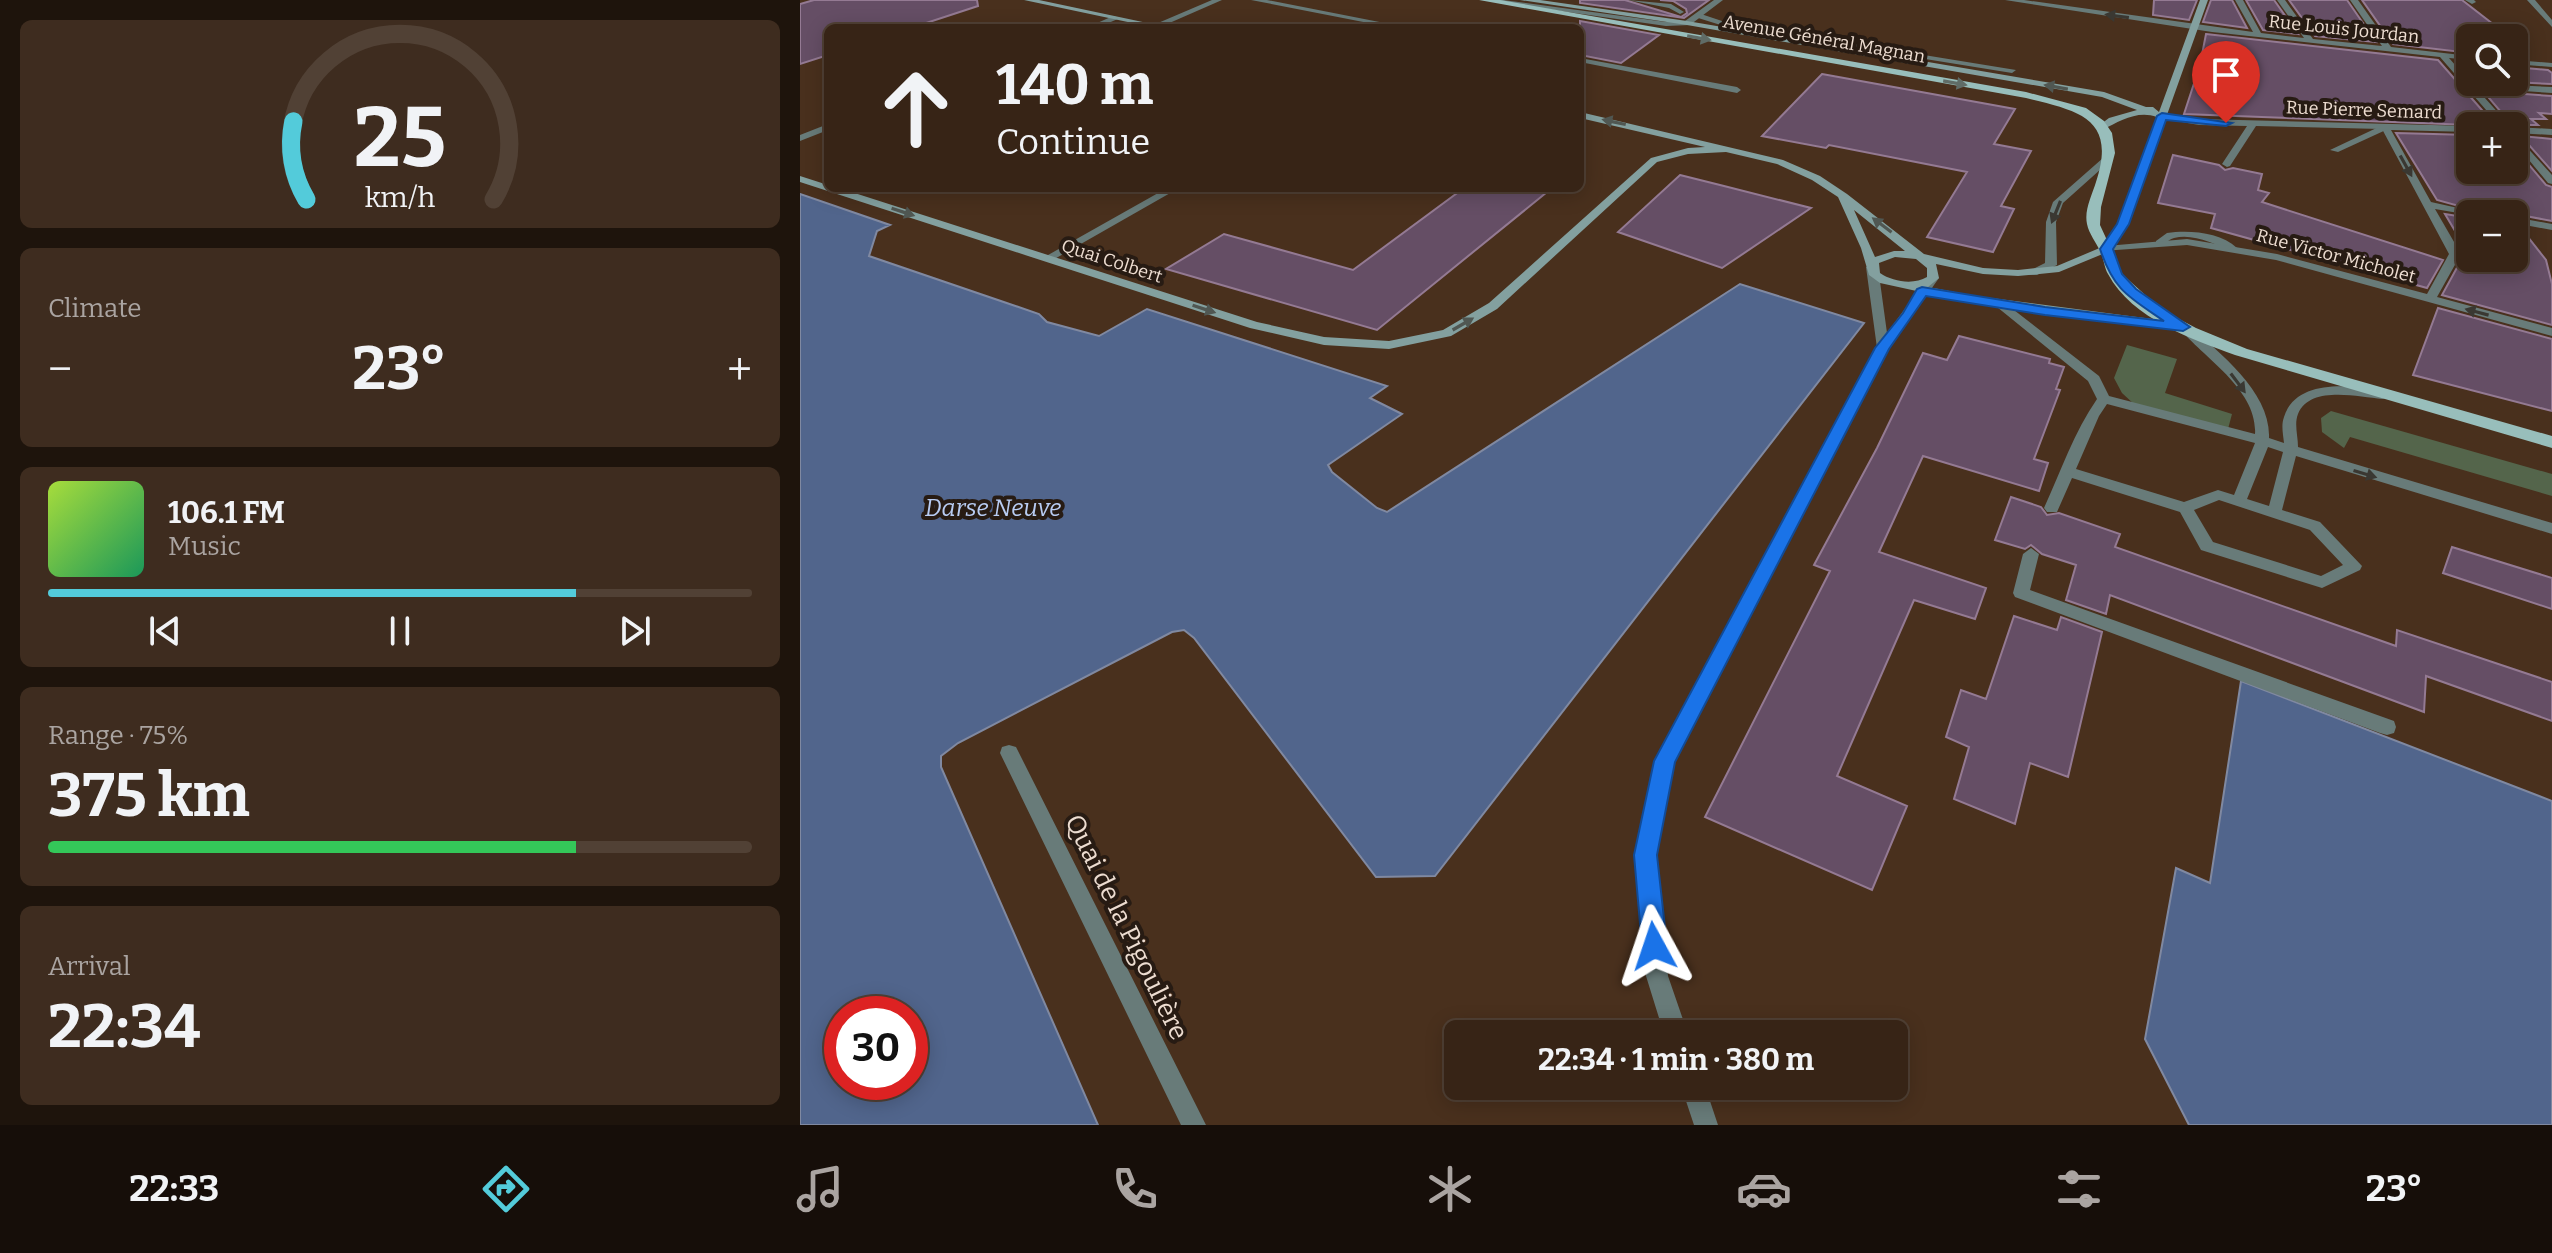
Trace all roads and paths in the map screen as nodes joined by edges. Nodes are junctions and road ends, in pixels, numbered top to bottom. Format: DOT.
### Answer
graph roads {
  1 [pos="1028,0"];
  2 [pos="1218,0"];
  3 [pos="1255,0"];
  4 [pos="1485,0"];
  5 [pos="1524,0"];
  6 [pos="1571,0"];
  7 [pos="1632,0"];
  8 [pos="1719,0"];
  9 [pos="2009,0"];
  10 [pos="2204,0"];
  11 [pos="2239,0"];
  12 [pos="2281,0"];
  13 [pos="2354,0"];
  14 [pos="2533,2"];
  15 [pos="1680,12"];
  16 [pos="1698,15"];
  17 [pos="1116,18"];
  18 [pos="1361,20"];
  19 [pos="1687,23"];
  20 [pos="1100,24"];
  21 [pos="1145,24"];
  22 [pos="1160,24"];
  23 [pos="1352,24"];
  24 [pos="1384,24"];
  25 [pos="2552,25"];
  26 [pos="2194,27"];
  27 [pos="2258,35"];
  28 [pos="2311,42"];
  29 [pos="2389,50"];
  30 [pos="2443,56"];
  31 [pos="2456,57"];
  32 [pos="1584,61"];
  33 [pos="2528,63"];
  34 [pos="2552,65"];
  35 [pos="2012,70"];
  36 [pos="2456,72"];
  37 [pos="2528,89"];
  38 [pos="1737,90"];
  39 [pos="2552,90"];
  40 [pos="2477,96"];
  41 [pos="2167,104"];
  42 [pos="2150,109"];
  43 [pos="2492,112"];
  44 [pos="1584,116"];
  45 [pos="2162,116"];
  46 [pos="800,122"];
  47 [pos="2254,123"];
  48 [pos="2102,127"];
  49 [pos="2385,127"];
  50 [pos="824,128"];
  51 [pos="824,129"];
  52 [pos="1648,129"];
  53 [pos="2456,129"];
  54 [pos="2552,132"];
  55 [pos="2528,133"];
  56 [pos="800,138"];
  57 [pos="1732,149"];
  58 [pos="2335,150"];
  59 [pos="2528,151"];
  60 [pos="1654,160"];
  61 [pos="2106,160"];
  62 [pos="2227,164"];
  63 [pos="800,179"];
  64 [pos="2552,181"];
  65 [pos="824,186"];
  66 [pos="841,192"];
  67 [pos="1167,192"];
  68 [pos="1843,196"];
  69 [pos="2427,204"];
  70 [pos="2456,209"];
  71 [pos="2528,223"];
  72 [pos="2552,227"];
  73 [pos="2106,249"];
  74 [pos="1920,257"];
  75 [pos="1047,259"];
  76 [pos="1872,267"];
  77 [pos="2033,273"];
  78 [pos="1933,278"];
  79 [pos="1897,285"];
  80 [pos="1922,291"];
  81 [pos="2430,299"];
  82 [pos="2001,304"];
  83 [pos="2183,327"];
  84 [pos="2552,332"];
  85 [pos="1883,348"];
  86 [pos="2382,395"];
  87 [pos="2104,399"];
  88 [pos="2263,441"];
  89 [pos="2552,442"];
  90 [pos="2291,450"];
  91 [pos="2067,471"];
  92 [pos="2239,501"];
  93 [pos="2052,508"];
  94 [pos="2185,508"];
  95 [pos="2274,513"];
  96 [pos="2552,529"];
  97 [pos="2031,554"];
  98 [pos="2387,727"];
  99 [pos="1009,753"];
  100 [pos="1671,1020"];
  101 [pos="1697,1100"];
  102 [pos="1194,1125"];
  103 [pos="1706,1125"];
  1 -- 17 [label="street"];
  2 -- 22 [label="street"];
  3 -- 18 [label="street"];
  4 -- 19 [label="street, Avenue Général Magnan"];
  4 -- 48 [label="main road, Avenue Général Magnan, one-way"];
  5 -- 19 [label="street, Avenue Général Magnan"];
  6 -- 15 [label="street"];
  7 -- 15 [label="street"];
  8 -- 16 [label="street"];
  26 -- 9 [label="street, Rue Louis Jourdan, one-way"];
  10 -- 26 [label="street"];
  11 -- 27 [label="street"];
  12 -- 28 [label="street"];
  13 -- 29 [label="street"];
  14 -- 25 [label="street"];
  15 -- 16 [label="street"];
  16 -- 19 [label="street"];
  16 -- 35 [label="street"];
  17 -- 20 [label="street"];
  17 -- 21 [label="street"];
  18 -- 23 [label="street"];
  18 -- 24 [label="street"];
  42 -- 19 [label="street, Avenue Général Magnan, one-way"];
  26 -- 27 [label="street, Rue Louis Jourdan"];
  26 -- 41 [label="street"];
  27 -- 28 [label="street, Rue Louis Jourdan"];
  28 -- 29 [label="street, Rue Louis Jourdan"];
  29 -- 30 [label="street, Rue Louis Jourdan"];
  30 -- 31 [label="street, Rue Louis Jourdan"];
  30 -- 36 [label="street"];
  32 -- 38 [label="street"];
  33 -- 34 [label="street"];
  37 -- 39 [label="street"];
  40 -- 43 [label="street"];
  41 -- 42 [label="street"];
  41 -- 45 [label="street"];
  42 -- 45 [label="street, Avenue Général Magnan"];
  42 -- 48 [label="street"];
  52 -- 44 [label="street, one-way"];
  45 -- 47 [label="street, Rue Pierre Semard"];
  45 -- 73 [label="street"];
  46 -- 50 [label="street"];
  47 -- 49 [label="street, Rue Pierre Semard"];
  47 -- 62 [label="street"];
  48 -- 61 [label="main road"];
  49 -- 53 [label="street, Rue Pierre Semard"];
  49 -- 58 [label="street"];
  49 -- 69 [label="street, one-way"];
  51 -- 56 [label="street"];
  52 -- 57 [label="street"];
  52 -- 60 [label="street"];
  54 -- 55 [label="street"];
  57 -- 60 [label="street"];
  57 -- 68 [label="street"];
  59 -- 64 [label="street"];
  75 -- 60 [label="street, Quai Colbert, one-way"];
  61 -- 73 [label="main road"];
  61 -- 77 [label="street, one-way"];
  63 -- 65 [label="street, Quai Colbert"];
  66 -- 75 [label="street, Quai Colbert, one-way"];
  67 -- 75 [label="street"];
  74 -- 68 [label="street, one-way"];
  68 -- 76 [label="street"];
  69 -- 70 [label="street"];
  69 -- 81 [label="street"];
  71 -- 72 [label="street"];
  73 -- 77 [label="street"];
  73 -- 81 [label="street, Rue Victor Micholet"];
  73 -- 83 [label="main road"];
  74 -- 76 [label="street"];
  74 -- 77 [label="street"];
  74 -- 78 [label="street"];
  76 -- 79 [label="street"];
  76 -- 85 [label="street"];
  78 -- 79 [label="street"];
  78 -- 80 [label="street"];
  79 -- 80 [label="street"];
  80 -- 82 [label="street"];
  80 -- 85 [label="street"];
  84 -- 81 [label="street, Rue Victor Micholet, one-way"];
  82 -- 83 [label="street"];
  82 -- 87 [label="street"];
  83 -- 86 [label="main road"];
  83 -- 88 [label="street, one-way"];
  85 -- 100 [label="street"];
  86 -- 89 [label="main road"];
  86 -- 90 [label="street"];
  87 -- 88 [label="street"];
  87 -- 91 [label="street"];
  88 -- 90 [label="street"];
  88 -- 92 [label="street"];
  90 -- 95 [label="street"];
  90 -- 96 [label="street, one-way"];
  91 -- 93 [label="street"];
  91 -- 94 [label="street"];
  92 -- 94 [label="street"];
  92 -- 95 [label="street"];
  94 -- 95 [label="street"];
  97 -- 98 [label="street"];
  99 -- 102 [label="street, Quai de la Pigoulière"];
  101 -- 103 [label="street"];
}
